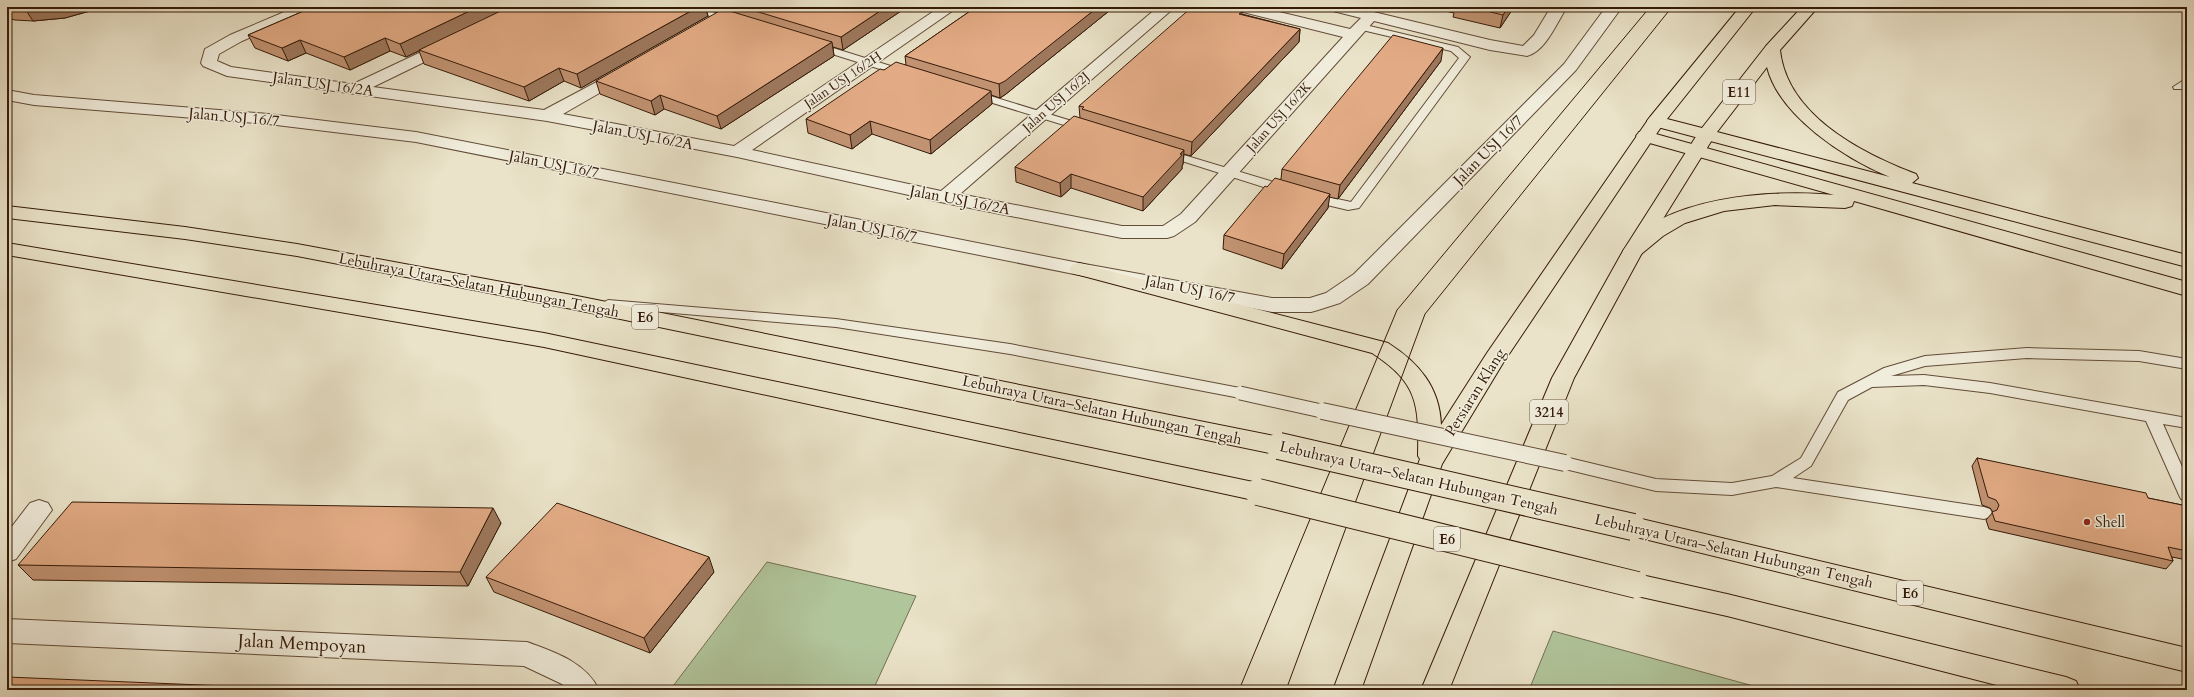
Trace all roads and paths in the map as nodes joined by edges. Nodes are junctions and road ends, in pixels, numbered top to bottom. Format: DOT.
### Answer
graph roads {
  1 [pos="309,7"];
  2 [pos="688,7"];
  3 [pos="738,7"];
  4 [pos="950,7"];
  5 [pos="1167,7"];
  6 [pos="1240,7"];
  7 [pos="1559,7"];
  8 [pos="1614,7"];
  9 [pos="1810,7"];
  10 [pos="1341,8"];
  11 [pos="1745,9"];
  12 [pos="721,17"];
  13 [pos="743,24"];
  14 [pos="1362,26"];
  15 [pos="701,28"];
  16 [pos="462,38"];
  17 [pos="810,44"];
  18 [pos="1772,49"];
  19 [pos="869,62"];
  20 [pos="634,67"];
  21 [pos="914,76"];
  22 [pos="357,88"];
  23 [pos="966,92"];
  24 [pos="7,95"];
  25 [pos="1041,115"];
  26 [pos="547,116"];
  27 [pos="1650,128"];
  28 [pos="1094,131"];
  29 [pos="1701,143"];
  30 [pos="1155,150"];
  31 [pos="737,152"];
  32 [pos="1229,172"];
  33 [pos="945,197"];
  34 [pos="1998,211"];
  35 [pos="7,212"];
  36 [pos="1188,218"];
  37 [pos="1952,223"];
  38 [pos="7,249"];
  39 [pos="1633,250"];
  40 [pos="2187,261"];
  41 [pos="1079,269"];
  42 [pos="2187,289"];
  43 [pos="572,302"];
  44 [pos="2187,364"];
  45 [pos="1866,382"];
  46 [pos="2152,417"];
  47 [pos="2187,423"];
  48 [pos="1430,463"];
  49 [pos="1776,481"];
  50 [pos="2187,495"];
  51 [pos="39,510"];
  52 [pos="1984,513"];
  53 [pos="7,552"];
  54 [pos="7,631"];
  55 [pos="2187,660"];
  56 [pos="585,690"];
  57 [pos="1347,690"];
  58 [pos="1435,690"];
  59 [pos="2066,690"];
  1 -- 22 [label="street, Jalan USJ 16/2A"];
  2 -- 12 [label="lane"];
  3 -- 12 [label="street"];
  4 -- 19 [label="street, Jalan USJ 16/2H"];
  5 -- 25 [label="street, Jalan USJ 16/2J"];
  6 -- 14 [label="street"];
  7 -- 14 [label="street"];
  8 -- 41 [label="street, Jalan USJ 16/7"];
  9 -- 18 [label="main road, E11"];
  10 -- 14 [label="street"];
  11 -- 27 [label="main road, Persiaran Klang"];
  12 -- 13 [label="lane"];
  12 -- 15 [label="street"];
  14 -- 32 [label="street, Jalan USJ 16/2K"];
  14 -- 32 [label="lane"];
  16 -- 22 [label="street"];
  17 -- 19 [label="lane"];
  18 -- 29 [label="main road, E11"];
  18 -- 34 [label="main road"];
  19 -- 21 [label="lane"];
  19 -- 31 [label="street, Jalan USJ 16/2H"];
  20 -- 26 [label="street"];
  22 -- 26 [label="street, Jalan USJ 16/2A"];
  23 -- 25 [label="lane"];
  24 -- 41 [label="street, Jalan USJ 16/7"];
  25 -- 28 [label="lane"];
  25 -- 33 [label="street, Jalan USJ 16/2J"];
  26 -- 31 [label="street, Jalan USJ 16/2A"];
  27 -- 29 [label="main road"];
  27 -- 48 [label="main road, Persiaran Klang"];
  29 -- 34 [label="main road"];
  29 -- 37 [label="main road"];
  29 -- 39 [label="main road, 3214"];
  30 -- 32 [label="lane"];
  31 -- 33 [label="street, Jalan USJ 16/2A"];
  32 -- 36 [label="street, Jalan USJ 16/2K"];
  33 -- 36 [label="street, Jalan USJ 16/2A"];
  34 -- 40 [label="main road"];
  35 -- 43 [label="main road, Lebuhraya Utara–Selatan Hubungan Tengah / E6"];
  37 -- 39 [label="main road"];
  37 -- 42 [label="main road"];
  38 -- 59 [label="main road, E6, bridge"];
  39 -- 58 [label="main road, 3214"];
  41 -- 48 [label="main road"];
  43 -- 49 [label="lane, bridge"];
  43 -- 55 [label="main road, Lebuhraya Utara–Selatan Hubungan Tengah / E6, bridge"];
  44 -- 45 [label="lane"];
  45 -- 46 [label="lane"];
  45 -- 49 [label="lane"];
  46 -- 47 [label="lane"];
  46 -- 50 [label="lane"];
  48 -- 57 [label="main road, Persiaran Klang"];
  49 -- 52 [label="lane"];
  51 -- 53 [label="street"];
  54 -- 56 [label="street, Jalan Mempoyan"];
}
